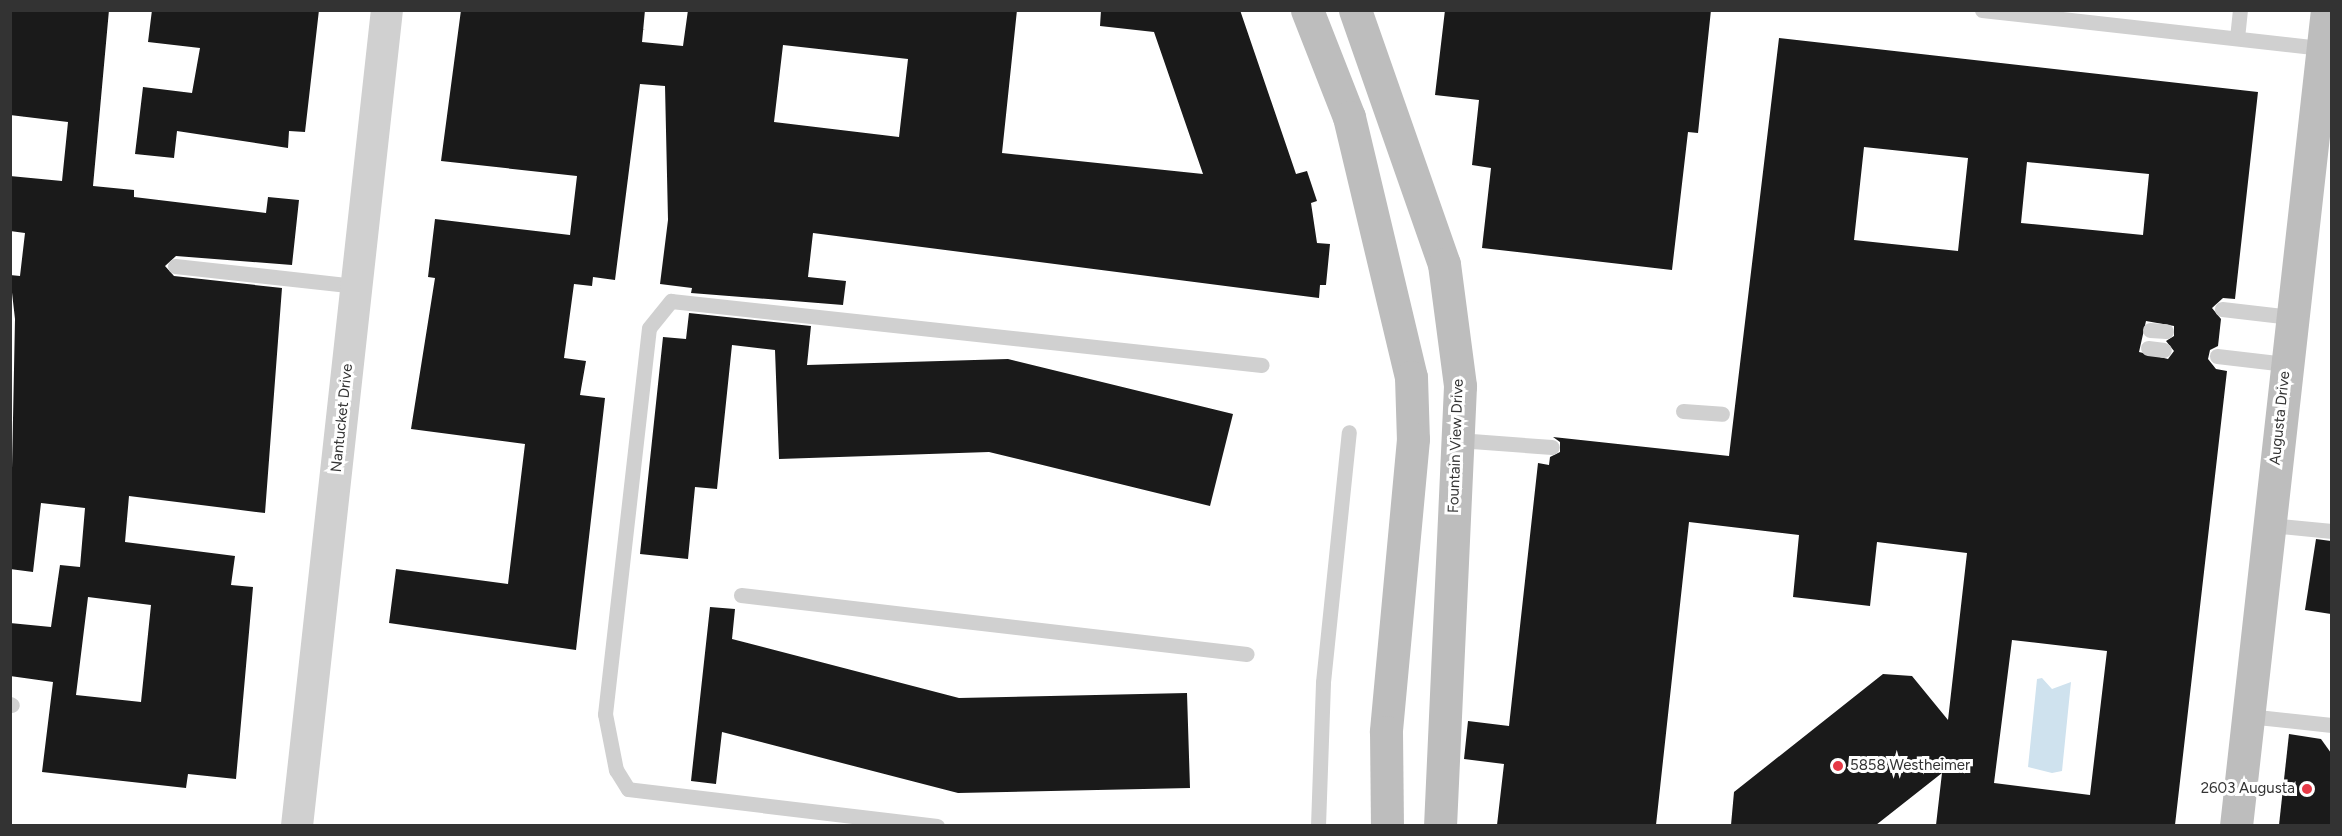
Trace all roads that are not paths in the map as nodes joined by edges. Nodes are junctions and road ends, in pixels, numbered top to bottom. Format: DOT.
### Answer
graph roads {
  1 [pos="387,10"];
  2 [pos="1307,10"];
  3 [pos="1355,10"];
  4 [pos="1982,10"];
  5 [pos="2240,10"];
  6 [pos="2326,10"];
  7 [pos="2237,38"];
  8 [pos="2322,48"];
  9 [pos="175,266"];
  10 [pos="357,286"];
  11 [pos="2222,309"];
  12 [pos="2290,317"];
  13 [pos="2150,330"];
  14 [pos="2166,331"];
  15 [pos="2148,348"];
  16 [pos="2164,350"];
  17 [pos="2217,356"];
  18 [pos="2286,364"];
  19 [pos="1262,365"];
  20 [pos="1683,411"];
  21 [pos="1722,414"];
  22 [pos="1349,432"];
  23 [pos="1413,439"];
  24 [pos="1458,440"];
  25 [pos="1552,447"];
  26 [pos="2269,525"];
  27 [pos="2331,531"];
  28 [pos="741,595"];
  29 [pos="1247,654"];
  30 [pos="2248,716"];
  31 [pos="2331,725"];
  32 [pos="297,825"];
  33 [pos="938,825"];
  34 [pos="1318,825"];
  35 [pos="1387,825"];
  36 [pos="1440,825"];
  37 [pos="2236,825"];
  1 -- 10 [label="street, Nantucket Drive"];
  2 -- 23 [label="main road"];
  3 -- 24 [label="main road, Fountain View Drive"];
  4 -- 7 [label="lane"];
  5 -- 7 [label="lane"];
  6 -- 8 [label="main road, Augusta Drive"];
  7 -- 8 [label="lane"];
  8 -- 12 [label="main road, Augusta Drive"];
  9 -- 10 [label="lane"];
  10 -- 32 [label="street, Nantucket Drive"];
  11 -- 12 [label="lane"];
  12 -- 18 [label="main road, Augusta Drive"];
  13 -- 14 [label="lane"];
  15 -- 16 [label="lane"];
  17 -- 18 [label="lane"];
  18 -- 26 [label="main road, Augusta Drive"];
  19 -- 33 [label="lane"];
  20 -- 21 [label="lane"];
  22 -- 34 [label="lane"];
  23 -- 24 [label="main road"];
  23 -- 35 [label="main road"];
  24 -- 25 [label="lane"];
  24 -- 36 [label="main road, Fountain View Drive"];
  26 -- 27 [label="lane"];
  26 -- 30 [label="main road, Augusta Drive"];
  28 -- 29 [label="lane"];
  30 -- 31 [label="lane"];
  30 -- 37 [label="main road, Augusta Drive"];
}
